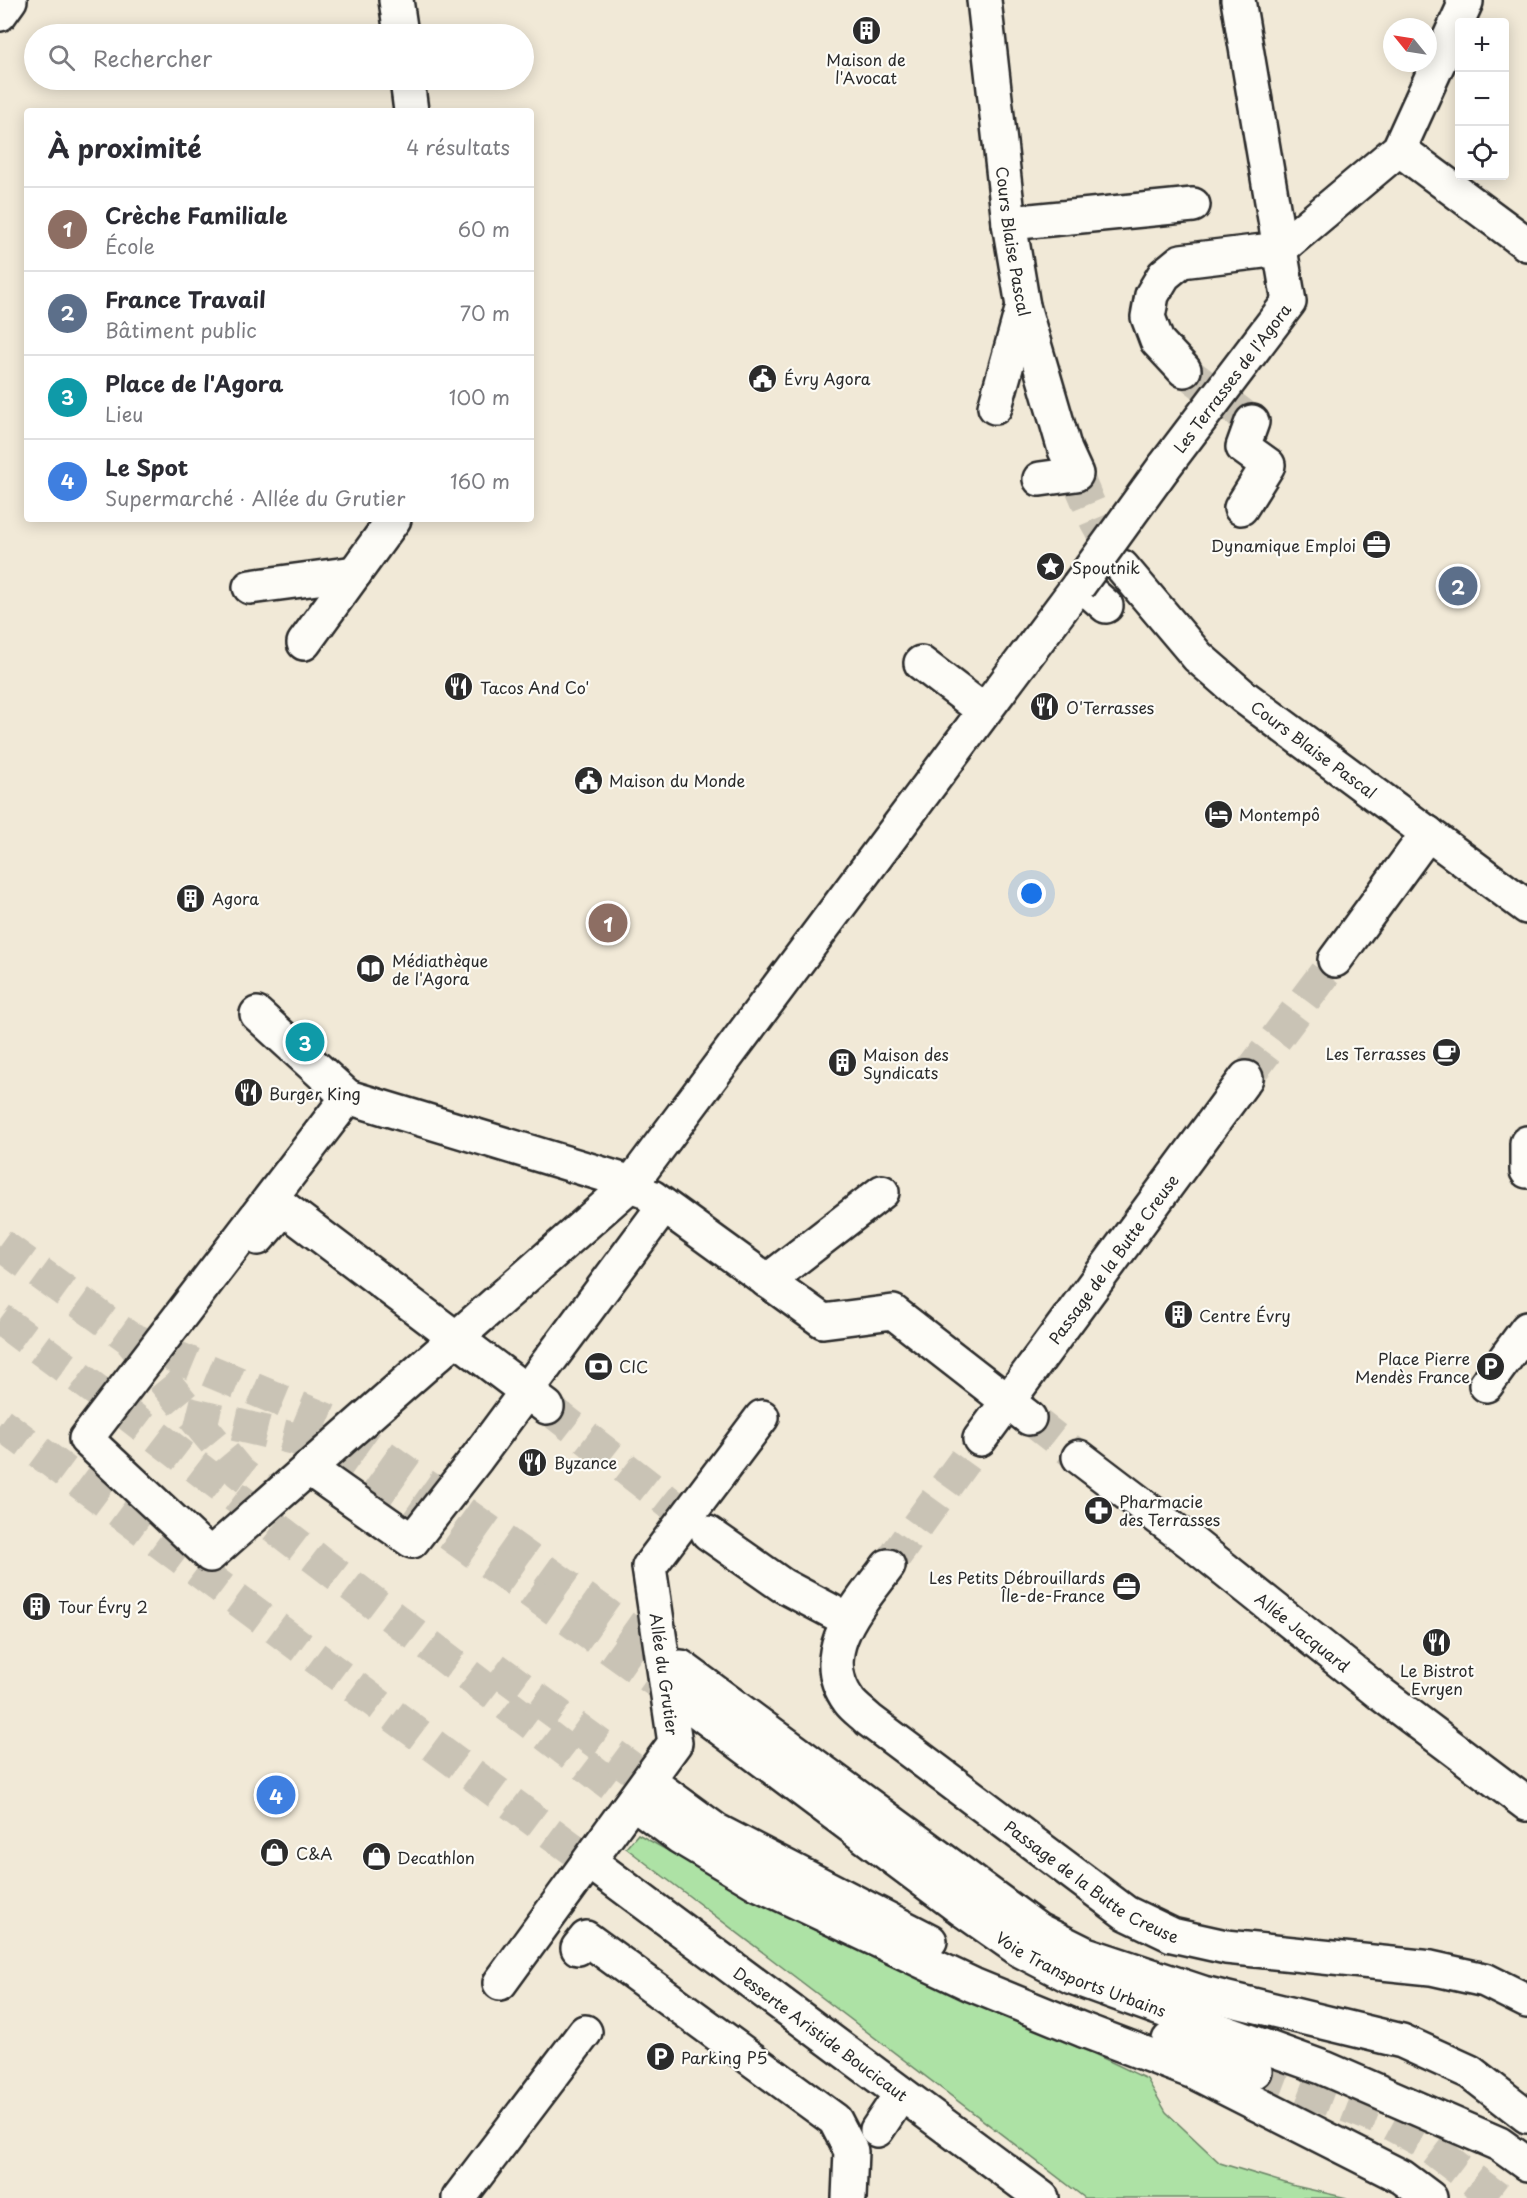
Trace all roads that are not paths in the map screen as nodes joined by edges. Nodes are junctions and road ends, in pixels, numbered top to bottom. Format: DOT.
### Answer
graph roads {
  1 [pos="10,0"];
  2 [pos="396,0"];
  3 [pos="984,0"];
  4 [pos="1464,0"];
  5 [pos="1239,5"];
  6 [pos="0,14"];
  7 [pos="400,24"];
  8 [pos="408,90"];
  9 [pos="411,108"];
  10 [pos="1399,149"];
  11 [pos="1193,205"];
  12 [pos="1009,223"];
  13 [pos="1527,244"];
  14 [pos="1280,249"];
  15 [pos="1023,306"];
  16 [pos="1184,370"];
  17 [pos="995,407"];
  18 [pos="1252,422"];
  19 [pos="1040,479"];
  20 [pos="1241,508"];
  21 [pos="392,522"];
  22 [pos="1122,567"];
  23 [pos="355,573"];
  24 [pos="1079,585"];
  25 [pos="250,587"];
  26 [pos="1106,606"];
  27 [pos="304,643"];
  28 [pos="921,663"];
  29 [pos="984,711"];
  30 [pos="1428,833"];
  31 [pos="1527,908"];
  32 [pos="1335,960"];
  33 [pos="257,1014"];
  34 [pos="1246,1078"];
  35 [pos="348,1097"];
  36 [pos="1527,1143"];
  37 [pos="1527,1171"];
  38 [pos="882,1192"];
  39 [pos="647,1194"];
  40 [pos="238,1262"];
  41 [pos="767,1281"];
  42 [pos="1527,1329"];
  43 [pos="456,1338"];
  44 [pos="1486,1385"];
  45 [pos="537,1399"];
  46 [pos="1018,1410"];
  47 [pos="762,1417"];
  48 [pos="980,1439"];
  49 [pos="1079,1457"];
  50 [pos="308,1468"];
  51 [pos="708,1533"];
  52 [pos="888,1566"];
  53 [pos="848,1620"];
  54 [pos="681,1667"];
  55 [pos="684,1701"];
  56 [pos="1527,1804"];
  57 [pos="601,1870"];
  58 [pos="578,1948"];
  59 [pos="500,1983"];
  60 [pos="1526,1999"];
  61 [pos="1334,2025"];
  62 [pos="585,2032"];
  63 [pos="1259,2059"];
  64 [pos="902,2094"];
  65 [pos="1527,2116"];
  66 [pos="1300,2127"];
  67 [pos="877,2130"];
  68 [pos="1527,2164"];
  69 [pos="459,2198"];
  70 [pos="849,2198"];
  71 [pos="1042,2198"];
  72 [pos="1430,2198"];
  1 -- 6 [label="street"];
  2 -- 7 [label="street"];
  3 -- 12 [label="street, Cours Blaise Pascal"];
  4 -- 10 [label="street"];
  5 -- 14 [label="street, Les Terrasses de l'Agora"];
  8 -- 9 [label="street"];
  10 -- 13 [label="street"];
  10 -- 14 [label="street"];
  11 -- 12 [label="street"];
  12 -- 15 [label="street, Cours Blaise Pascal"];
  14 -- 16 [label="street"];
  14 -- 24 [label="street, Les Terrasses de l'Agora, bridge"];
  15 -- 17 [label="street"];
  15 -- 19 [label="street, Cours Blaise Pascal"];
  18 -- 20 [label="street"];
  21 -- 23 [label="street"];
  22 -- 30 [label="street, Cours Blaise Pascal"];
  23 -- 25 [label="street"];
  23 -- 27 [label="street"];
  24 -- 26 [label="street"];
  24 -- 29 [label="street, Les Terrasses de l'Agora"];
  28 -- 29 [label="street"];
  29 -- 39 [label="street, Les Terrasses de l'Agora"];
  30 -- 31 [label="street, Cours Blaise Pascal"];
  30 -- 32 [label="street"];
  33 -- 35 [label="street"];
  34 -- 46 [label="street, Passage de la Butte Creuse"];
  35 -- 39 [label="street"];
  35 -- 50 [label="street"];
  36 -- 37 [label="street"];
  38 -- 41 [label="street"];
  39 -- 41 [label="street"];
  39 -- 43 [label="street"];
  39 -- 45 [label="street"];
  40 -- 43 [label="street"];
  41 -- 46 [label="street"];
  42 -- 44 [label="street"];
  43 -- 45 [label="street"];
  43 -- 50 [label="street"];
  45 -- 50 [label="street"];
  46 -- 48 [label="street, Passage de la Butte Creuse"];
  47 -- 59 [label="street, Allée du Grutier"];
  49 -- 56 [label="street, Allée Jacquard"];
  51 -- 53 [label="street"];
  52 -- 53 [label="street, Passage de la Butte Creuse"];
  53 -- 60 [label="street, Passage de la Butte Creuse"];
  54 -- 61 [label="street, Voie Transports Urbains"];
  55 -- 63 [label="street, Voie Transports Urbains"];
  57 -- 64 [label="street, Desserte Aristide Boucicaut"];
  58 -- 70 [label="street"];
  61 -- 63 [label="street"];
  61 -- 65 [label="street, Voie Transports Urbains"];
  62 -- 69 [label="street"];
  63 -- 66 [label="street"];
  63 -- 66 [label="street, Voie Transports Urbains"];
  63 -- 68 [label="street, Voie Transports Urbains"];
  64 -- 67 [label="street"];
  64 -- 71 [label="street, Desserte Aristide Boucicaut"];
  66 -- 72 [label="street, Voie Transports Urbains"];
}
